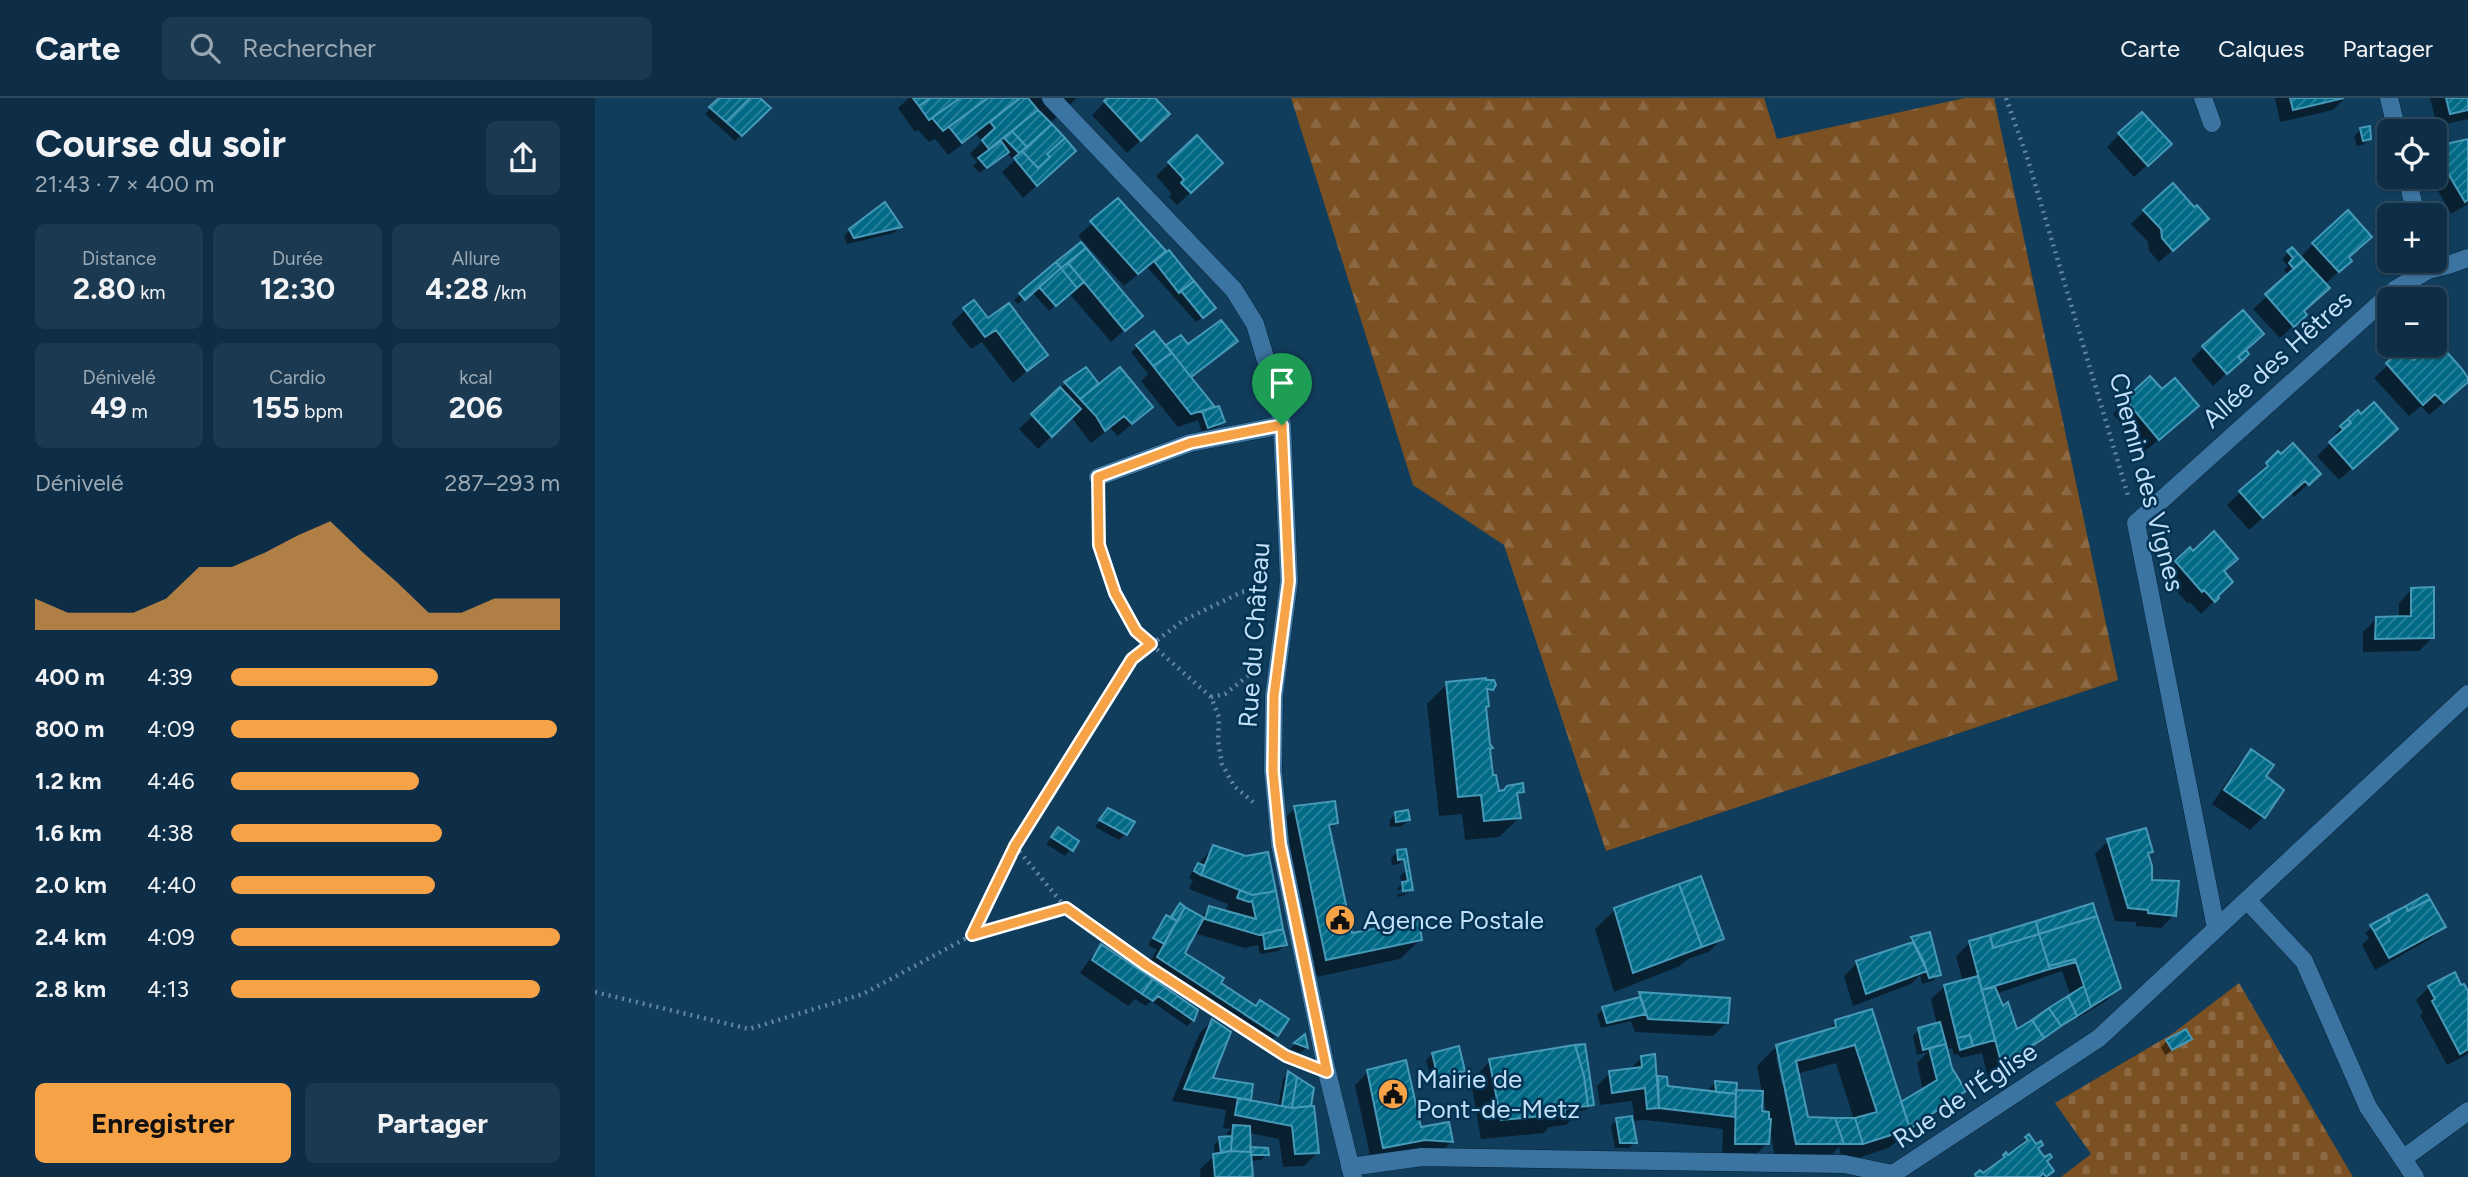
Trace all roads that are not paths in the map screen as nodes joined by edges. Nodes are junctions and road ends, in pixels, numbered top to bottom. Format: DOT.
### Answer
graph roads {
  1 [pos="1051,98"];
  2 [pos="2203,98"];
  3 [pos="2389,98"];
  4 [pos="2394,119"];
  5 [pos="2212,123"];
  6 [pos="2468,258"];
  7 [pos="2447,265"];
  8 [pos="2417,273"];
  9 [pos="1282,425"];
  10 [pos="1098,477"];
  11 [pos="2136,523"];
  12 [pos="2468,694"];
  13 [pos="2247,900"];
  14 [pos="2216,928"];
  15 [pos="2468,1111"];
  16 [pos="2405,1158"];
  17 [pos="1351,1172"];
  18 [pos="1893,1176"];
  19 [pos="2415,1177"];
  1 -- 9 [label="street, Rue du Château"];
  2 -- 5 [label="street"];
  3 -- 4 [label="street"];
  6 -- 7 [label="street, Allée des Hêtres"];
  8 -- 11 [label="street, Allée des Hêtres"];
  9 -- 10 [label="street"];
  9 -- 17 [label="street, Rue du Château"];
  11 -- 14 [label="street, Chemin des Vignes"];
  12 -- 13 [label="street, Rue de l'Église"];
  13 -- 14 [label="street, Rue de l'Église"];
  13 -- 16 [label="street"];
  14 -- 18 [label="street, Rue de l'Église"];
  15 -- 16 [label="street"];
  16 -- 19 [label="street"];
  17 -- 18 [label="street, Rue de l'Église"];
}
